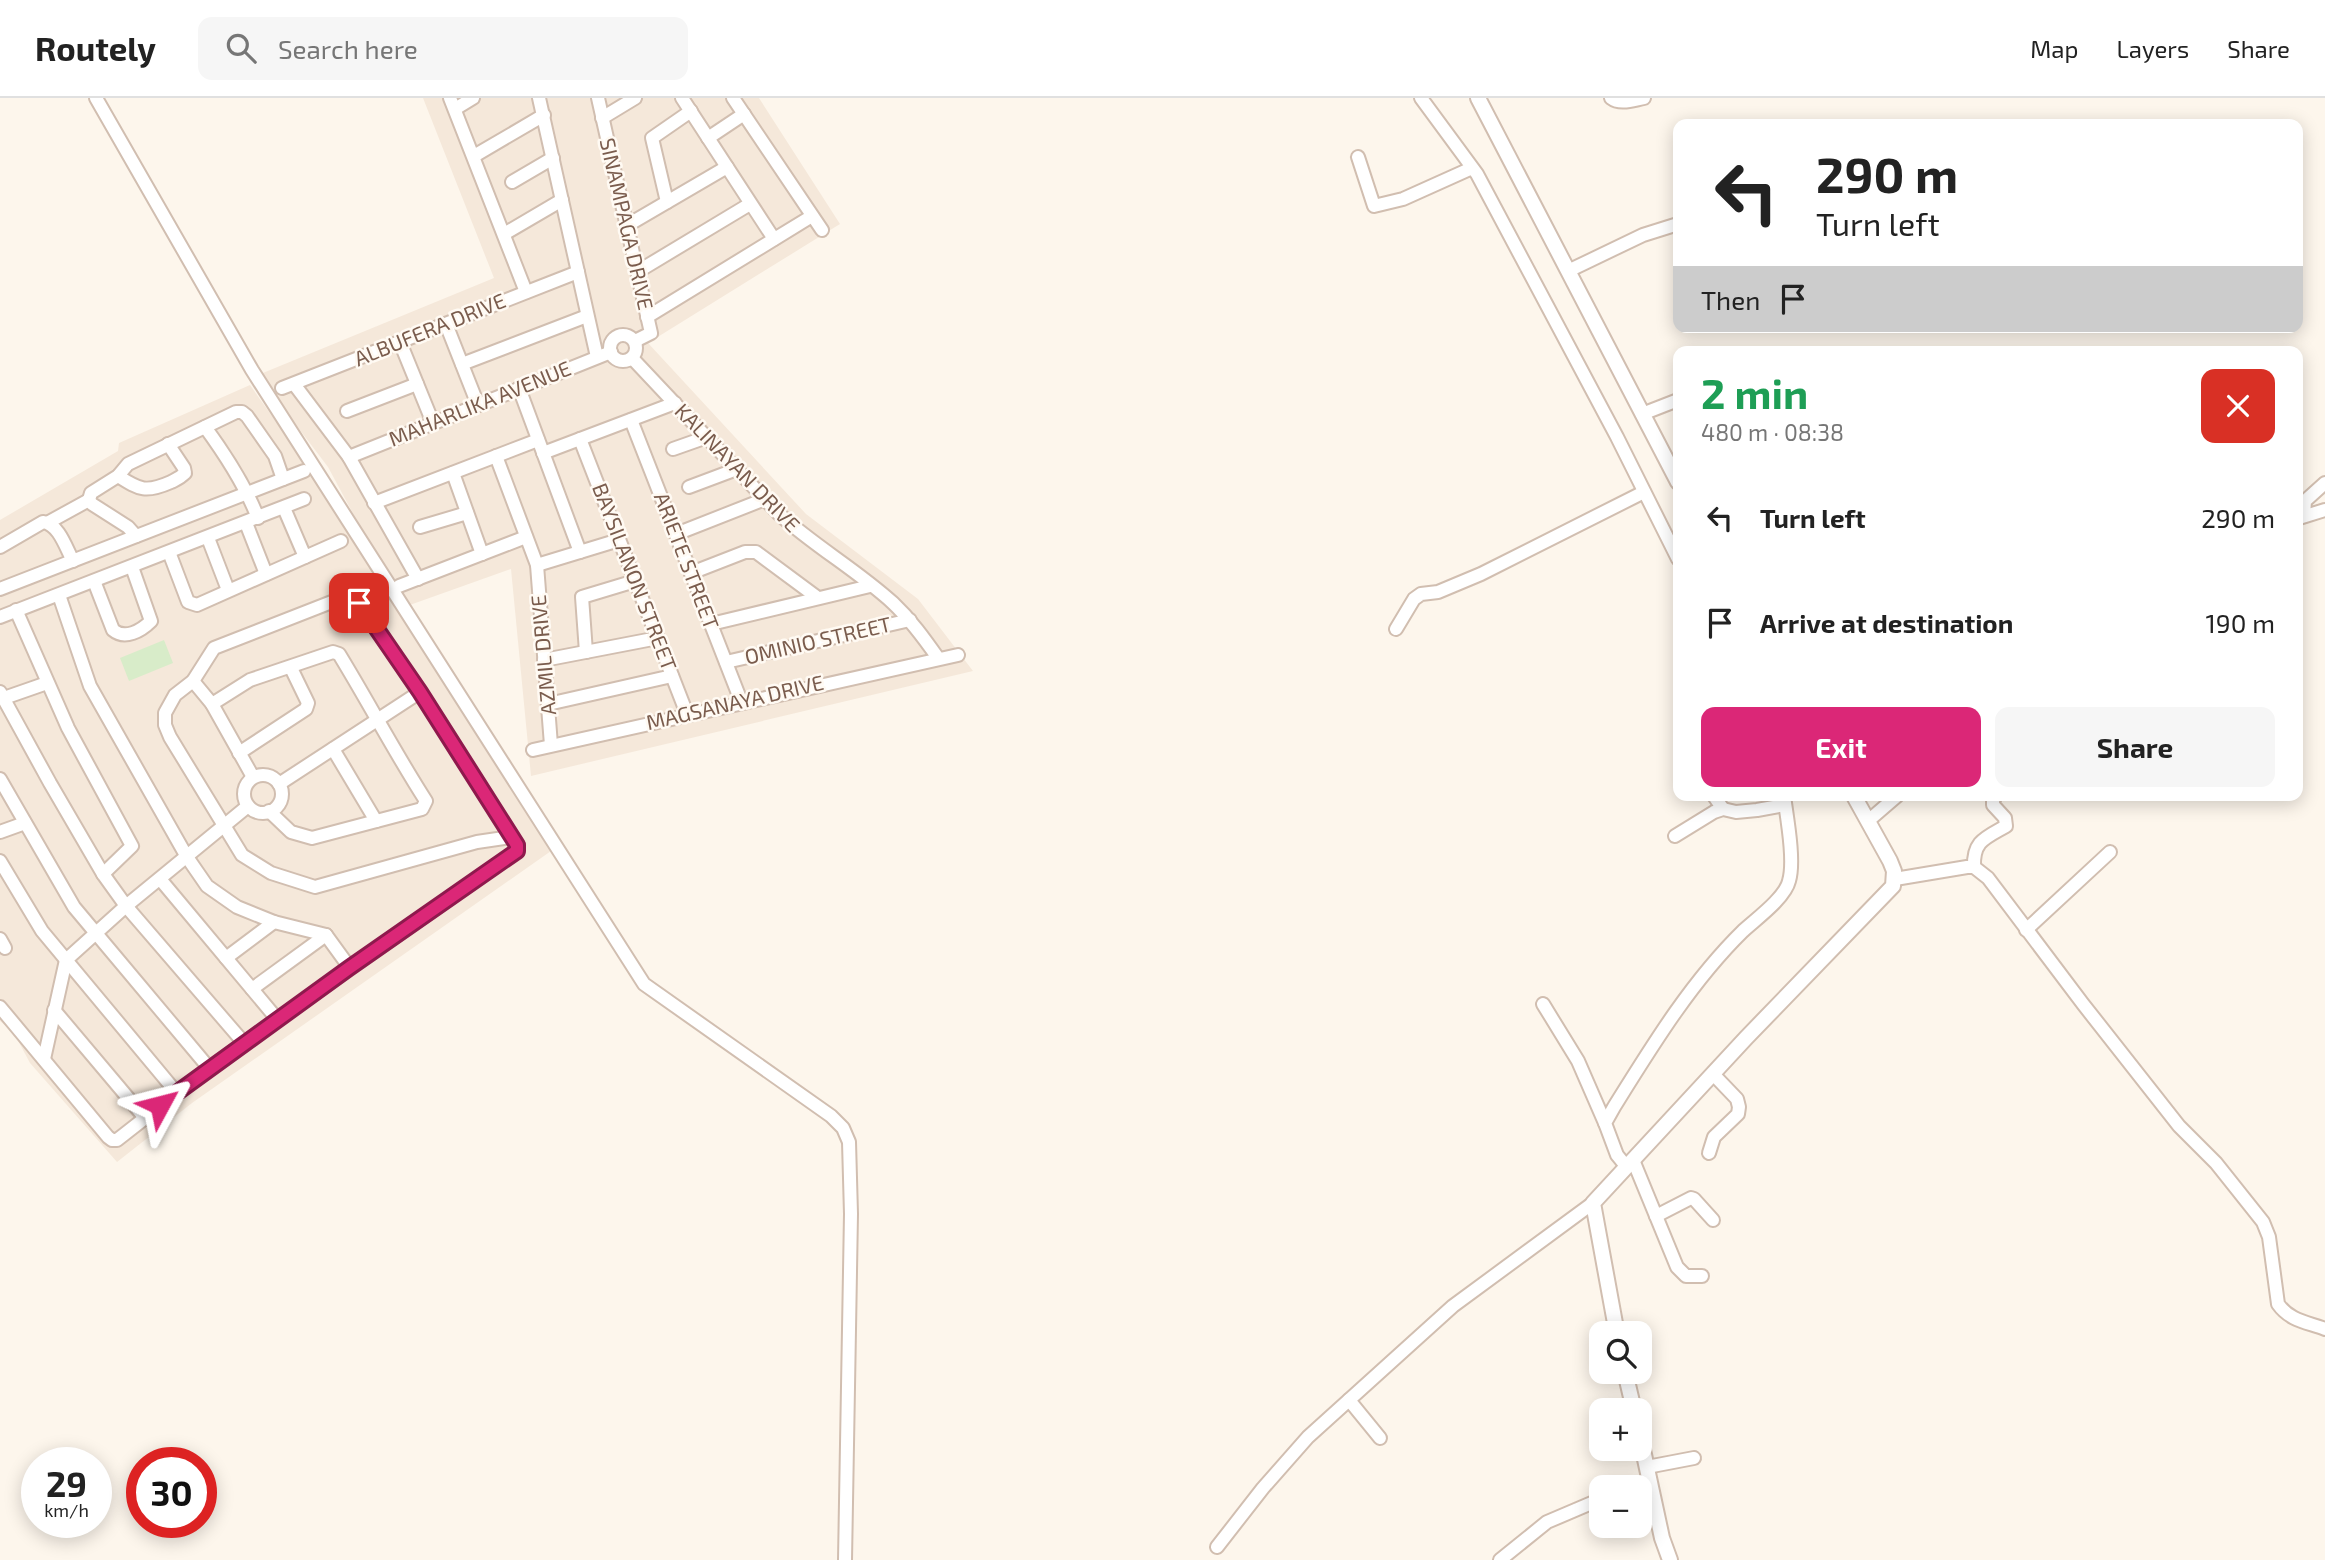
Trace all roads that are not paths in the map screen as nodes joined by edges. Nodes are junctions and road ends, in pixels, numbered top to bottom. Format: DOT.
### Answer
graph roads {
  1 [pos="96,98"];
  2 [pos="473,98"];
  3 [pos="539,98"];
  4 [pos="598,98"];
  5 [pos="635,98"];
  6 [pos="682,98"];
  7 [pos="733,98"];
  8 [pos="1421,98"];
  9 [pos="1478,98"];
  10 [pos="1611,98"];
  11 [pos="1644,98"];
  12 [pos="453,103"];
  13 [pos="691,111"];
  14 [pos="744,114"];
  15 [pos="544,116"];
  16 [pos="602,118"];
  17 [pos="708,138"];
  18 [pos="474,156"];
  19 [pos="1358,157"];
  20 [pos="553,158"];
  21 [pos="727,167"];
  22 [pos="1472,168"];
  23 [pos="512,182"];
  24 [pos="562,200"];
  25 [pos="667,202"];
  26 [pos="750,204"];
  27 [pos="812,216"];
  28 [pos="626,226"];
  29 [pos="1673,226"];
  30 [pos="821,230"];
  31 [pos="504,234"];
  32 [pos="774,240"];
  33 [pos="1568,271"];
  34 [pos="578,272"];
  35 [pos="637,272"];
  36 [pos="526,292"];
  37 [pos="587,316"];
  38 [pos="647,317"];
  39 [pos="446,324"];
  40 [pos="635,341"];
  41 [pos="400,342"];
  42 [pos="611,352"];
  43 [pos="597,357"];
  44 [pos="632,358"];
  45 [pos="461,364"];
  46 [pos="416,384"];
  47 [pos="519,388"];
  48 [pos="1673,402"];
  49 [pos="675,404"];
  50 [pos="478,405"];
  51 [pos="347,411"];
  52 [pos="1642,414"];
  53 [pos="631,420"];
  54 [pos="433,423"];
  55 [pos="205,427"];
  56 [pos="707,437"];
  57 [pos="580,439"];
  58 [pos="538,440"];
  59 [pos="168,444"];
  60 [pos="673,449"];
  61 [pos="543,453"];
  62 [pos="496,456"];
  63 [pos="349,457"];
  64 [pos="737,469"];
  65 [pos="304,471"];
  66 [pos="453,473"];
  67 [pos="1673,473"];
  68 [pos="118,476"];
  69 [pos="283,479"];
  70 [pos="2325,483"];
  71 [pos="689,487"];
  72 [pos="1644,492"];
  73 [pos="248,493"];
  74 [pos="304,499"];
  75 [pos="765,499"];
  76 [pos="89,500"];
  77 [pos="374,503"];
  78 [pos="284,508"];
  79 [pos="2303,509"];
  80 [pos="2325,510"];
  81 [pos="467,513"];
  82 [pos="2303,516"];
  83 [pos="252,521"];
  84 [pos="49,522"];
  85 [pos="420,527"];
  86 [pos="676,534"];
  87 [pos="136,536"];
  88 [pos="526,537"];
  89 [pos="208,538"];
  90 [pos="619,540"];
  91 [pos="341,541"];
  92 [pos="0,547"];
  93 [pos="1673,549"];
  94 [pos="169,552"];
  95 [pos="580,552"];
  96 [pos="482,554"];
  97 [pos="304,557"];
  98 [pos="73,561"];
  99 [pos="537,565"];
  100 [pos="132,566"];
  101 [pos="691,573"];
  102 [pos="266,574"];
  103 [pos="418,579"];
  104 [pos="94,581"];
  105 [pos="635,581"];
  106 [pos="399,586"];
  107 [pos="870,586"];
  108 [pos="0,589"];
  109 [pos="228,590"];
  110 [pos="59,595"];
  111 [pos="818,598"];
  112 [pos="16,610"];
  113 [pos="0,617"];
  114 [pos="910,620"];
  115 [pos="711,624"];
  116 [pos="1396,629"];
  117 [pos="658,638"];
  118 [pos="586,652"];
  119 [pos="958,655"];
  120 [pos="938,658"];
  121 [pos="544,660"];
  122 [pos="726,662"];
  123 [pos="291,668"];
  124 [pos="672,676"];
  125 [pos="193,681"];
  126 [pos="47,683"];
  127 [pos="420,692"];
  128 [pos="2,695"];
  129 [pos="741,701"];
  130 [pos="212,704"];
  131 [pos="548,704"];
  132 [pos="687,714"];
  133 [pos="379,719"];
  134 [pos="551,746"];
  135 [pos="333,749"];
  136 [pos="533,750"];
  137 [pos="239,752"];
  138 [pos="253,777"];
  139 [pos="279,784"];
  140 [pos="2,786"];
  141 [pos="1717,801"];
  142 [pos="1785,801"];
  143 [pos="1857,801"];
  144 [pos="1892,801"];
  145 [pos="1993,801"];
  146 [pos="248,806"];
  147 [pos="1723,809"];
  148 [pos="269,811"];
  149 [pos="376,821"];
  150 [pos="1868,821"];
  151 [pos="25,823"];
  152 [pos="223,827"];
  153 [pos="0,832"];
  154 [pos="1675,836"];
  155 [pos="511,837"];
  156 [pos="2110,852"];
  157 [pos="187,857"];
  158 [pos="0,861"];
  159 [pos="1974,867"];
  160 [pos="103,874"];
  161 [pos="160,878"];
  162 [pos="1895,879"];
  163 [pos="126,906"];
  164 [pos="274,922"];
  165 [pos="2026,930"];
  166 [pos="95,933"];
  167 [pos="326,936"];
  168 [pos="226,958"];
  169 [pos="66,960"];
  170 [pos="349,968"];
  171 [pos="252,989"];
  172 [pos="1544,1004"];
  173 [pos="0,1007"];
  174 [pos="54,1010"];
  175 [pos="277,1020"];
  176 [pos="244,1043"];
  177 [pos="44,1059"];
  178 [pos="209,1068"];
  179 [pos="1713,1074"];
  180 [pos="176,1092"];
  181 [pos="145,1118"];
  182 [pos="1605,1123"];
  183 [pos="1709,1153"];
  184 [pos="1629,1163"];
  185 [pos="1593,1203"];
  186 [pos="1656,1216"];
  187 [pos="1713,1220"];
  188 [pos="1702,1276"];
  189 [pos="1615,1321"];
  190 [pos="2325,1329"];
  191 [pos="1349,1400"];
  192 [pos="1380,1438"];
  193 [pos="1694,1458"];
  194 [pos="1645,1461"];
  195 [pos="1648,1473"];
  196 [pos="1646,1475"];
  197 [pos="1589,1504"];
  198 [pos="1217,1547"];
  199 [pos="845,1560"];
  200 [pos="1500,1560"];
  201 [pos="1670,1560"];
  1 -- 199 [label="street"];
  2 -- 12 [label="street"];
  3 -- 15 [label="street"];
  4 -- 16 [label="street, SINAMPAGA DRIVE"];
  5 -- 16 [label="street"];
  6 -- 13 [label="street"];
  7 -- 14 [label="street"];
  8 -- 22 [label="street"];
  9 -- 33 [label="street"];
  10 -- 11 [label="street"];
  12 -- 18 [label="street"];
  13 -- 17 [label="street"];
  13 -- 25 [label="street"];
  14 -- 17 [label="street"];
  14 -- 27 [label="street"];
  15 -- 18 [label="street"];
  15 -- 20 [label="street"];
  16 -- 28 [label="street, SINAMPAGA DRIVE"];
  17 -- 21 [label="street"];
  18 -- 31 [label="street"];
  19 -- 22 [label="street"];
  20 -- 23 [label="street"];
  20 -- 24 [label="street"];
  21 -- 25 [label="street"];
  21 -- 26 [label="street"];
  22 -- 72 [label="street"];
  24 -- 31 [label="street"];
  24 -- 34 [label="street"];
  25 -- 28 [label="street"];
  26 -- 32 [label="street"];
  26 -- 35 [label="street"];
  27 -- 30 [label="street"];
  27 -- 32 [label="street"];
  28 -- 35 [label="street, SINAMPAGA DRIVE"];
  29 -- 33 [label="street"];
  31 -- 36 [label="street"];
  32 -- 38 [label="street"];
  33 -- 52 [label="street"];
  34 -- 36 [label="street, ALBUFERA DRIVE"];
  34 -- 37 [label="street"];
  35 -- 38 [label="street, SINAMPAGA DRIVE"];
  36 -- 39 [label="street, ALBUFERA DRIVE"];
  37 -- 43 [label="street"];
  37 -- 45 [label="street"];
  38 -- 40 [label="street, SINAMPAGA DRIVE"];
  39 -- 41 [label="street, ALBUFERA DRIVE"];
  39 -- 45 [label="street"];
  40 -- 42 [label="street"];
  40 -- 44 [label="street"];
  41 -- 46 [label="street"];
  41 -- 63 [label="street, ALBUFERA DRIVE"];
  42 -- 43 [label="street, MAHARLIKA AVENUE"];
  42 -- 44 [label="street"];
  43 -- 47 [label="street, MAHARLIKA AVENUE"];
  44 -- 49 [label="street, KALINAYAN DRIVE"];
  45 -- 50 [label="street"];
  46 -- 51 [label="street"];
  46 -- 54 [label="street"];
  47 -- 50 [label="street, MAHARLIKA AVENUE"];
  47 -- 58 [label="street"];
  48 -- 52 [label="street"];
  49 -- 53 [label="street"];
  49 -- 56 [label="street, KALINAYAN DRIVE"];
  50 -- 54 [label="street, MAHARLIKA AVENUE"];
  52 -- 67 [label="street"];
  53 -- 57 [label="street"];
  53 -- 86 [label="street, ARIETE STREET"];
  54 -- 63 [label="street, MAHARLIKA AVENUE"];
  55 -- 59 [label="street"];
  55 -- 69 [label="street"];
  55 -- 73 [label="street"];
  56 -- 60 [label="street"];
  56 -- 64 [label="street, KALINAYAN DRIVE"];
  57 -- 61 [label="street"];
  57 -- 90 [label="street, BAYSILANON STREET"];
  58 -- 61 [label="street"];
  58 -- 62 [label="street"];
  59 -- 68 [label="street"];
  59 -- 68 [label="street"];
  61 -- 95 [label="street"];
  62 -- 66 [label="street"];
  62 -- 88 [label="street, AZMIL DRIVE"];
  63 -- 77 [label="street"];
  64 -- 71 [label="street"];
  64 -- 75 [label="street, KALINAYAN DRIVE"];
  65 -- 69 [label="street"];
  66 -- 77 [label="street"];
  66 -- 81 [label="street"];
  68 -- 76 [label="street"];
  69 -- 73 [label="street"];
  70 -- 79 [label="street"];
  72 -- 93 [label="street"];
  72 -- 116 [label="street"];
  73 -- 83 [label="street"];
  73 -- 87 [label="street"];
  74 -- 78 [label="street"];
  75 -- 86 [label="street"];
  75 -- 107 [label="street, KALINAYAN DRIVE"];
  76 -- 84 [label="street"];
  76 -- 87 [label="street"];
  77 -- 103 [label="street"];
  78 -- 83 [label="street"];
  78 -- 97 [label="street"];
  80 -- 82 [label="street"];
  81 -- 85 [label="street"];
  81 -- 96 [label="street"];
  83 -- 89 [label="street"];
  83 -- 102 [label="street"];
  84 -- 92 [label="street"];
  84 -- 98 [label="street"];
  86 -- 101 [label="street, ARIETE STREET"];
  87 -- 98 [label="street"];
  88 -- 96 [label="street"];
  88 -- 99 [label="street, AZMIL DRIVE"];
  89 -- 94 [label="street"];
  89 -- 109 [label="street"];
  90 -- 95 [label="street"];
  90 -- 105 [label="street, BAYSILANON STREET"];
  91 -- 97 [label="street"];
  94 -- 100 [label="street"];
  94 -- 109 [label="street"];
  95 -- 99 [label="street"];
  96 -- 103 [label="street"];
  97 -- 102 [label="street"];
  98 -- 108 [label="street"];
  99 -- 121 [label="street, AZMIL DRIVE"];
  100 -- 104 [label="street"];
  100 -- 104 [label="street"];
  101 -- 111 [label="street"];
  101 -- 115 [label="street, ARIETE STREET"];
  102 -- 109 [label="street"];
  103 -- 106 [label="street"];
  104 -- 110 [label="street"];
  105 -- 117 [label="street, BAYSILANON STREET"];
  105 -- 118 [label="street"];
  107 -- 111 [label="street"];
  107 -- 114 [label="street, KALINAYAN DRIVE"];
  110 -- 112 [label="street"];
  110 -- 157 [label="street"];
  111 -- 115 [label="street"];
  112 -- 113 [label="street"];
  112 -- 126 [label="street"];
  114 -- 120 [label="street, KALINAYAN DRIVE"];
  114 -- 122 [label="street, OMINIO STREET"];
  115 -- 122 [label="street, ARIETE STREET"];
  117 -- 118 [label="street"];
  117 -- 124 [label="street, BAYSILANON STREET"];
  118 -- 121 [label="street"];
  119 -- 120 [label="street, MAGSANAYA DRIVE"];
  120 -- 129 [label="street, MAGSANAYA DRIVE"];
  121 -- 131 [label="street, AZMIL DRIVE"];
  122 -- 129 [label="street, ARIETE STREET"];
  123 -- 130 [label="street"];
  123 -- 133 [label="street"];
  123 -- 137 [label="street"];
  124 -- 131 [label="street"];
  124 -- 132 [label="street, BAYSILANON STREET"];
  125 -- 127 [label="street"];
  125 -- 130 [label="street"];
  125 -- 152 [label="street"];
  126 -- 128 [label="street"];
  126 -- 160 [label="street"];
  127 -- 133 [label="street"];
  127 -- 155 [label="street"];
  128 -- 160 [label="street"];
  129 -- 132 [label="street, MAGSANAYA DRIVE"];
  130 -- 137 [label="street"];
  131 -- 134 [label="street, AZMIL DRIVE"];
  132 -- 134 [label="street, MAGSANAYA DRIVE"];
  133 -- 135 [label="street"];
  133 -- 149 [label="street"];
  134 -- 136 [label="street, MAGSANAYA DRIVE"];
  135 -- 139 [label="street"];
  135 -- 149 [label="street"];
  137 -- 138 [label="street"];
  138 -- 139 [label="street"];
  138 -- 146 [label="street"];
  139 -- 148 [label="street"];
  140 -- 151 [label="street"];
  141 -- 147 [label="street"];
  142 -- 147 [label="street"];
  142 -- 182 [label="street"];
  143 -- 150 [label="street"];
  144 -- 150 [label="street"];
  145 -- 159 [label="street"];
  146 -- 148 [label="street"];
  146 -- 152 [label="street"];
  147 -- 154 [label="street"];
  148 -- 149 [label="street"];
  150 -- 162 [label="street"];
  151 -- 153 [label="street"];
  151 -- 166 [label="street"];
  152 -- 155 [label="street"];
  152 -- 157 [label="street"];
  155 -- 170 [label="street"];
  156 -- 165 [label="street"];
  157 -- 161 [label="street"];
  157 -- 164 [label="street"];
  158 -- 169 [label="street"];
  159 -- 162 [label="street"];
  159 -- 165 [label="street"];
  160 -- 163 [label="street"];
  161 -- 163 [label="street"];
  161 -- 168 [label="street"];
  162 -- 179 [label="street"];
  163 -- 166 [label="street"];
  163 -- 176 [label="street"];
  164 -- 167 [label="street"];
  164 -- 168 [label="street"];
  165 -- 190 [label="street"];
  166 -- 169 [label="street"];
  166 -- 178 [label="street"];
  167 -- 170 [label="street"];
  167 -- 171 [label="street"];
  168 -- 171 [label="street"];
  169 -- 174 [label="street"];
  169 -- 180 [label="street"];
  170 -- 175 [label="street"];
  171 -- 175 [label="street"];
  172 -- 182 [label="street"];
  173 -- 177 [label="street"];
  174 -- 177 [label="street"];
  174 -- 181 [label="street"];
  175 -- 176 [label="street"];
  176 -- 178 [label="street"];
  177 -- 181 [label="street"];
  178 -- 180 [label="street"];
  179 -- 183 [label="street"];
  179 -- 184 [label="street"];
  180 -- 181 [label="street"];
  182 -- 184 [label="street"];
  184 -- 185 [label="street"];
  184 -- 186 [label="street"];
  185 -- 189 [label="street"];
  185 -- 191 [label="street"];
  186 -- 187 [label="street"];
  186 -- 188 [label="street"];
  191 -- 192 [label="street"];
  191 -- 198 [label="street"];
  193 -- 195 [label="street"];
  194 -- 195 [label="street"];
  195 -- 196 [label="street"];
  195 -- 201 [label="street"];
  197 -- 200 [label="street"];
}
